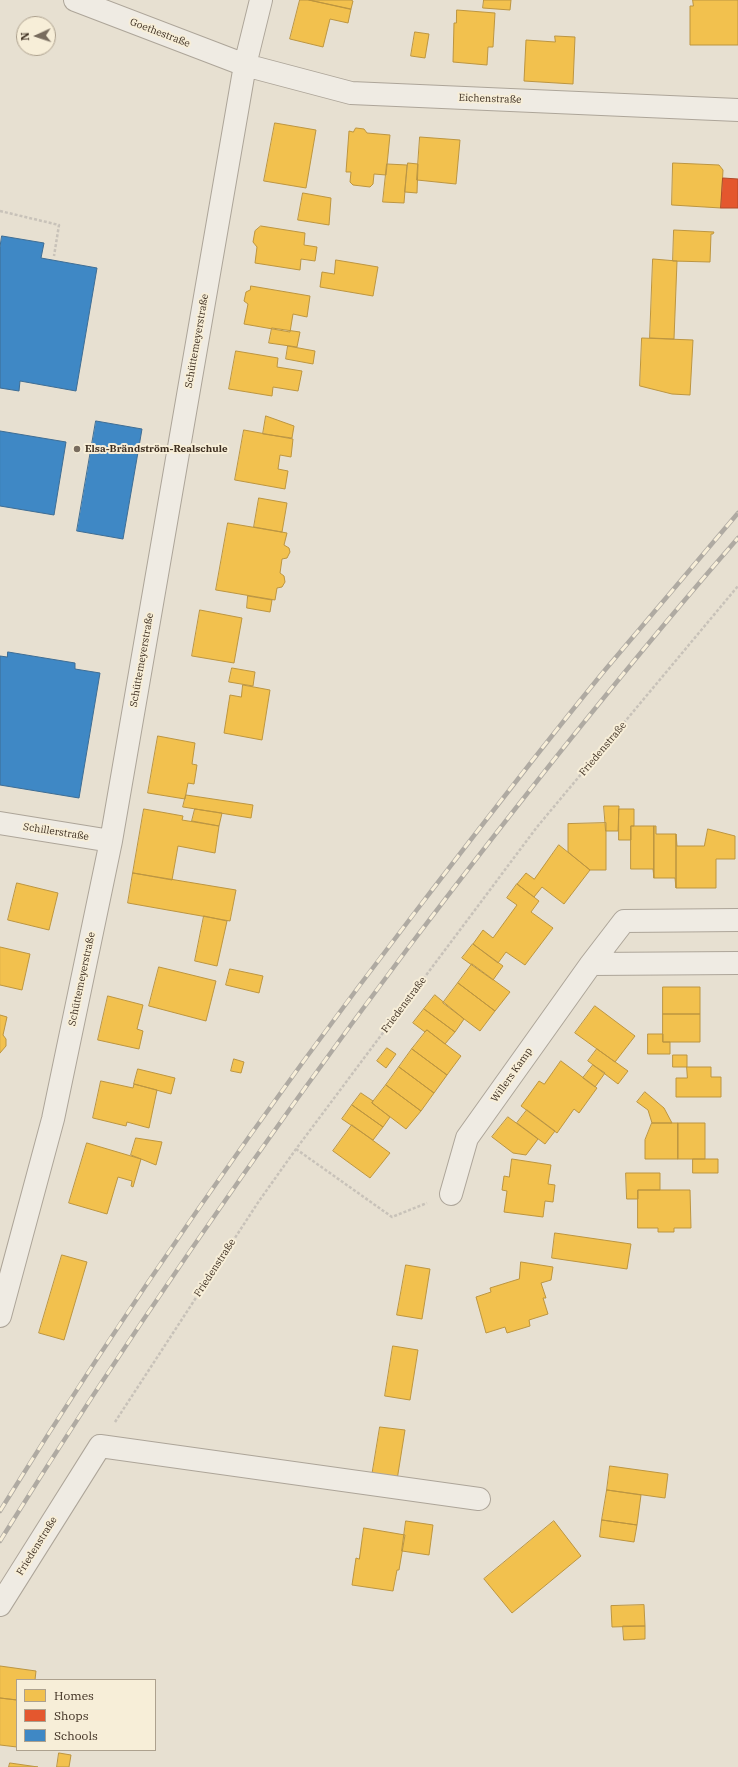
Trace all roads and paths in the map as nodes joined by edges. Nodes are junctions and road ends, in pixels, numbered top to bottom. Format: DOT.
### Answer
graph roads {
  1 [pos="75,0"];
  2 [pos="261,0"];
  3 [pos="245,65"];
  4 [pos="738,110"];
  5 [pos="0,211"];
  6 [pos="54,256"];
  7 [pos="738,586"];
  8 [pos="0,823"];
  9 [pos="111,841"];
  10 [pos="738,920"];
  11 [pos="738,963"];
  12 [pos="591,964"];
  13 [pos="296,1149"];
  14 [pos="451,1194"];
  15 [pos="0,1316"];
  16 [pos="100,1446"];
  17 [pos="479,1499"];
  18 [pos="0,1605"];
  1 -- 3 [label="street, Goethestraße"];
  2 -- 3 [label="street, Schüttemeyerstraße"];
  3 -- 4 [label="street, Eichenstraße"];
  3 -- 9 [label="street, Schüttemeyerstraße"];
  5 -- 6 [label="path"];
  7 -- 13 [label="path, Friedenstraße"];
  8 -- 9 [label="street, Schillerstraße"];
  9 -- 15 [label="street, Schüttemeyerstraße"];
  10 -- 12 [label="street, Willers Kamp"];
  11 -- 12 [label="street"];
  12 -- 14 [label="street, Willers Kamp"];
  13 -- 14 [label="path"];
  13 -- 16 [label="path, Friedenstraße"];
  16 -- 17 [label="street"];
  16 -- 18 [label="street, Friedenstraße"];
}
